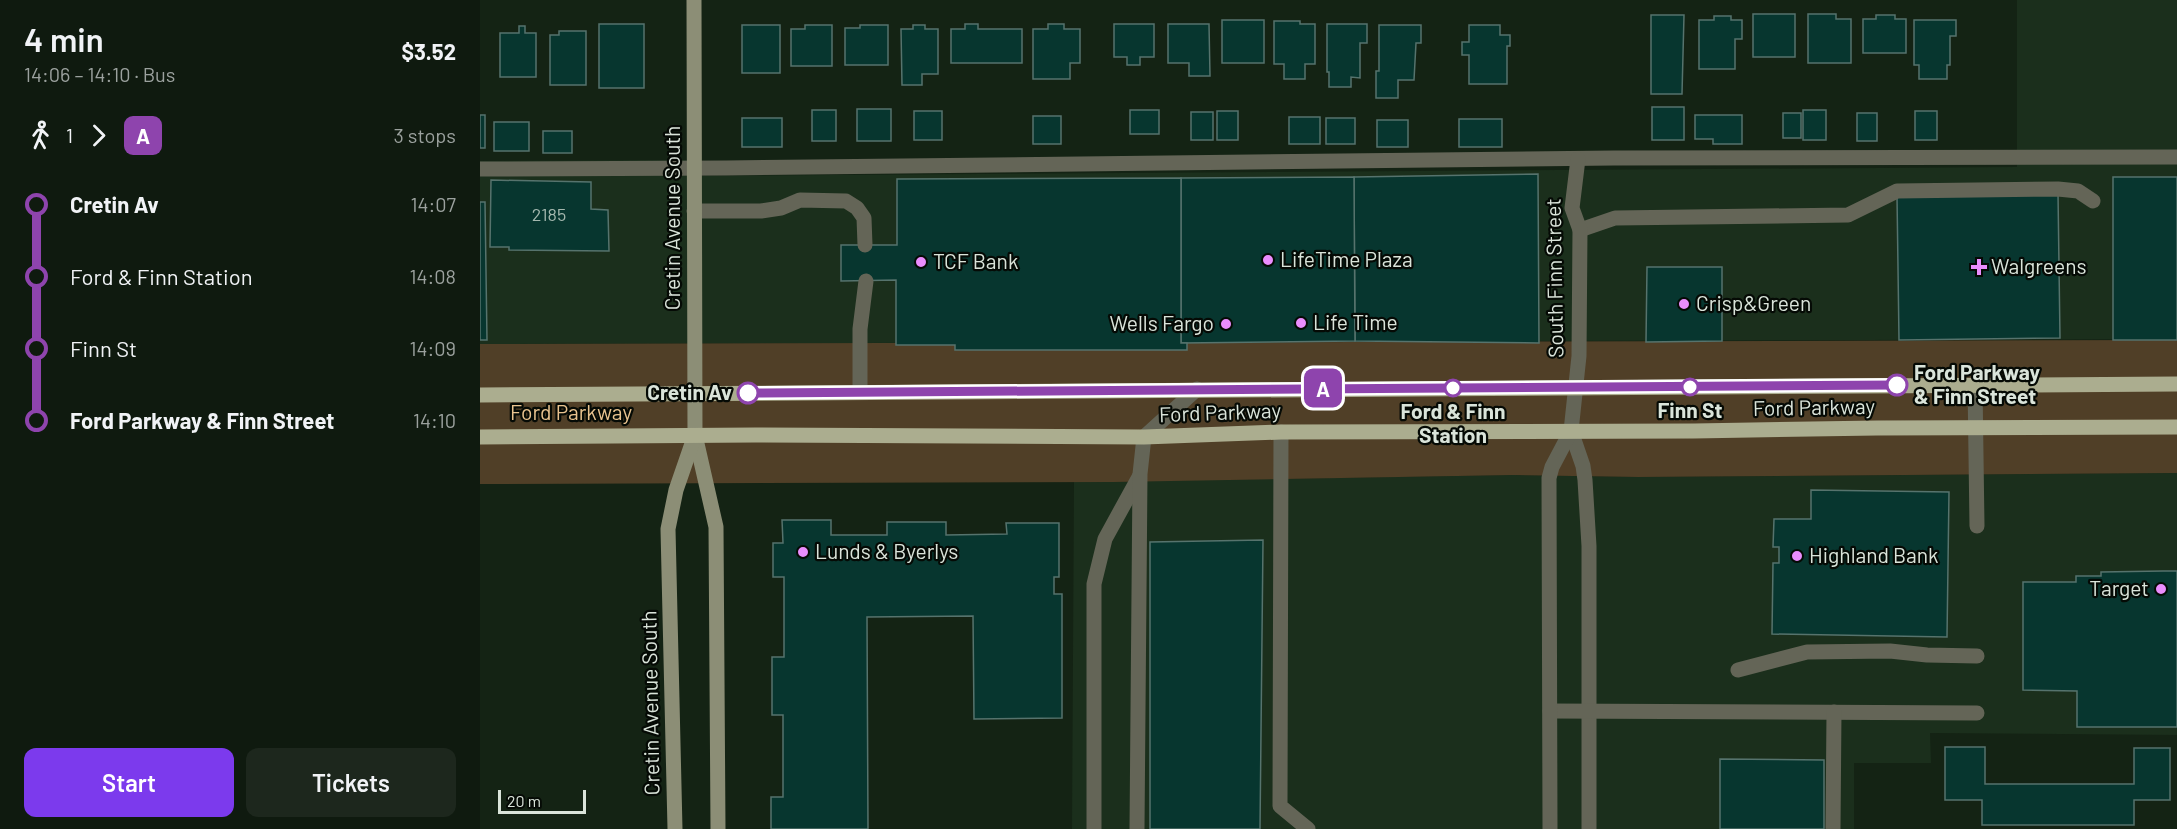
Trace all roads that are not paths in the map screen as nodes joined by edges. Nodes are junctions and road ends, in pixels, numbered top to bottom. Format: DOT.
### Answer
graph roads {
  1 [pos="694,0"];
  2 [pos="2177,157"];
  3 [pos="1578,159"];
  4 [pos="480,168"];
  5 [pos="694,168"];
  6 [pos="2093,201"];
  7 [pos="694,211"];
  8 [pos="1580,231"];
  9 [pos="865,245"];
  10 [pos="866,281"];
  11 [pos="1974,384"];
  12 [pos="2177,384"];
  13 [pos="1577,388"];
  14 [pos="1197,389"];
  15 [pos="861,391"];
  16 [pos="695,393"];
  17 [pos="480,394"];
  18 [pos="2177,427"];
  19 [pos="1976,429"];
  20 [pos="1571,431"];
  21 [pos="1281,432"];
  22 [pos="695,435"];
  23 [pos="480,436"];
  24 [pos="1144,437"];
  25 [pos="1140,474"];
  26 [pos="1977,526"];
  27 [pos="1977,656"];
  28 [pos="1738,670"];
  29 [pos="1550,711"];
  30 [pos="1589,711"];
  31 [pos="1834,712"];
  32 [pos="1977,712"];
  33 [pos="675,829"];
  34 [pos="718,829"];
  35 [pos="1094,829"];
  36 [pos="1137,829"];
  37 [pos="1308,829"];
  38 [pos="1550,829"];
  39 [pos="1589,829"];
  40 [pos="1833,829"];
  1 -- 5 [label="street, Cretin Avenue South"];
  2 -- 3 [label="street"];
  3 -- 5 [label="street"];
  3 -- 8 [label="street, South Finn Street"];
  4 -- 5 [label="street"];
  5 -- 7 [label="street, Cretin Avenue South"];
  6 -- 8 [label="street"];
  7 -- 9 [label="street"];
  7 -- 16 [label="street, Cretin Avenue South"];
  8 -- 13 [label="street, South Finn Street"];
  10 -- 15 [label="street"];
  11 -- 12 [label="main road, Ford Parkway"];
  11 -- 13 [label="main road, Ford Parkway"];
  11 -- 19 [label="street"];
  13 -- 14 [label="main road, Ford Parkway"];
  13 -- 20 [label="street, South Finn Street"];
  14 -- 15 [label="main road, Ford Parkway"];
  14 -- 24 [label="street"];
  15 -- 16 [label="main road, Ford Parkway"];
  16 -- 17 [label="main road, Ford Parkway"];
  16 -- 22 [label="street, Cretin Avenue South"];
  18 -- 19 [label="main road, Ford Parkway"];
  19 -- 20 [label="main road, Ford Parkway"];
  19 -- 26 [label="street"];
  20 -- 21 [label="main road, Ford Parkway"];
  20 -- 29 [label="street"];
  20 -- 30 [label="street"];
  21 -- 24 [label="main road, Ford Parkway"];
  21 -- 37 [label="street"];
  22 -- 23 [label="main road, Ford Parkway"];
  22 -- 24 [label="main road, Ford Parkway"];
  22 -- 33 [label="street, Cretin Avenue South"];
  22 -- 34 [label="street, Cretin Avenue South"];
  24 -- 25 [label="street"];
  25 -- 35 [label="street"];
  25 -- 36 [label="street"];
  27 -- 28 [label="street"];
  29 -- 30 [label="street"];
  29 -- 38 [label="street"];
  30 -- 31 [label="street"];
  30 -- 39 [label="street"];
  31 -- 32 [label="street"];
  31 -- 40 [label="street"];
}
